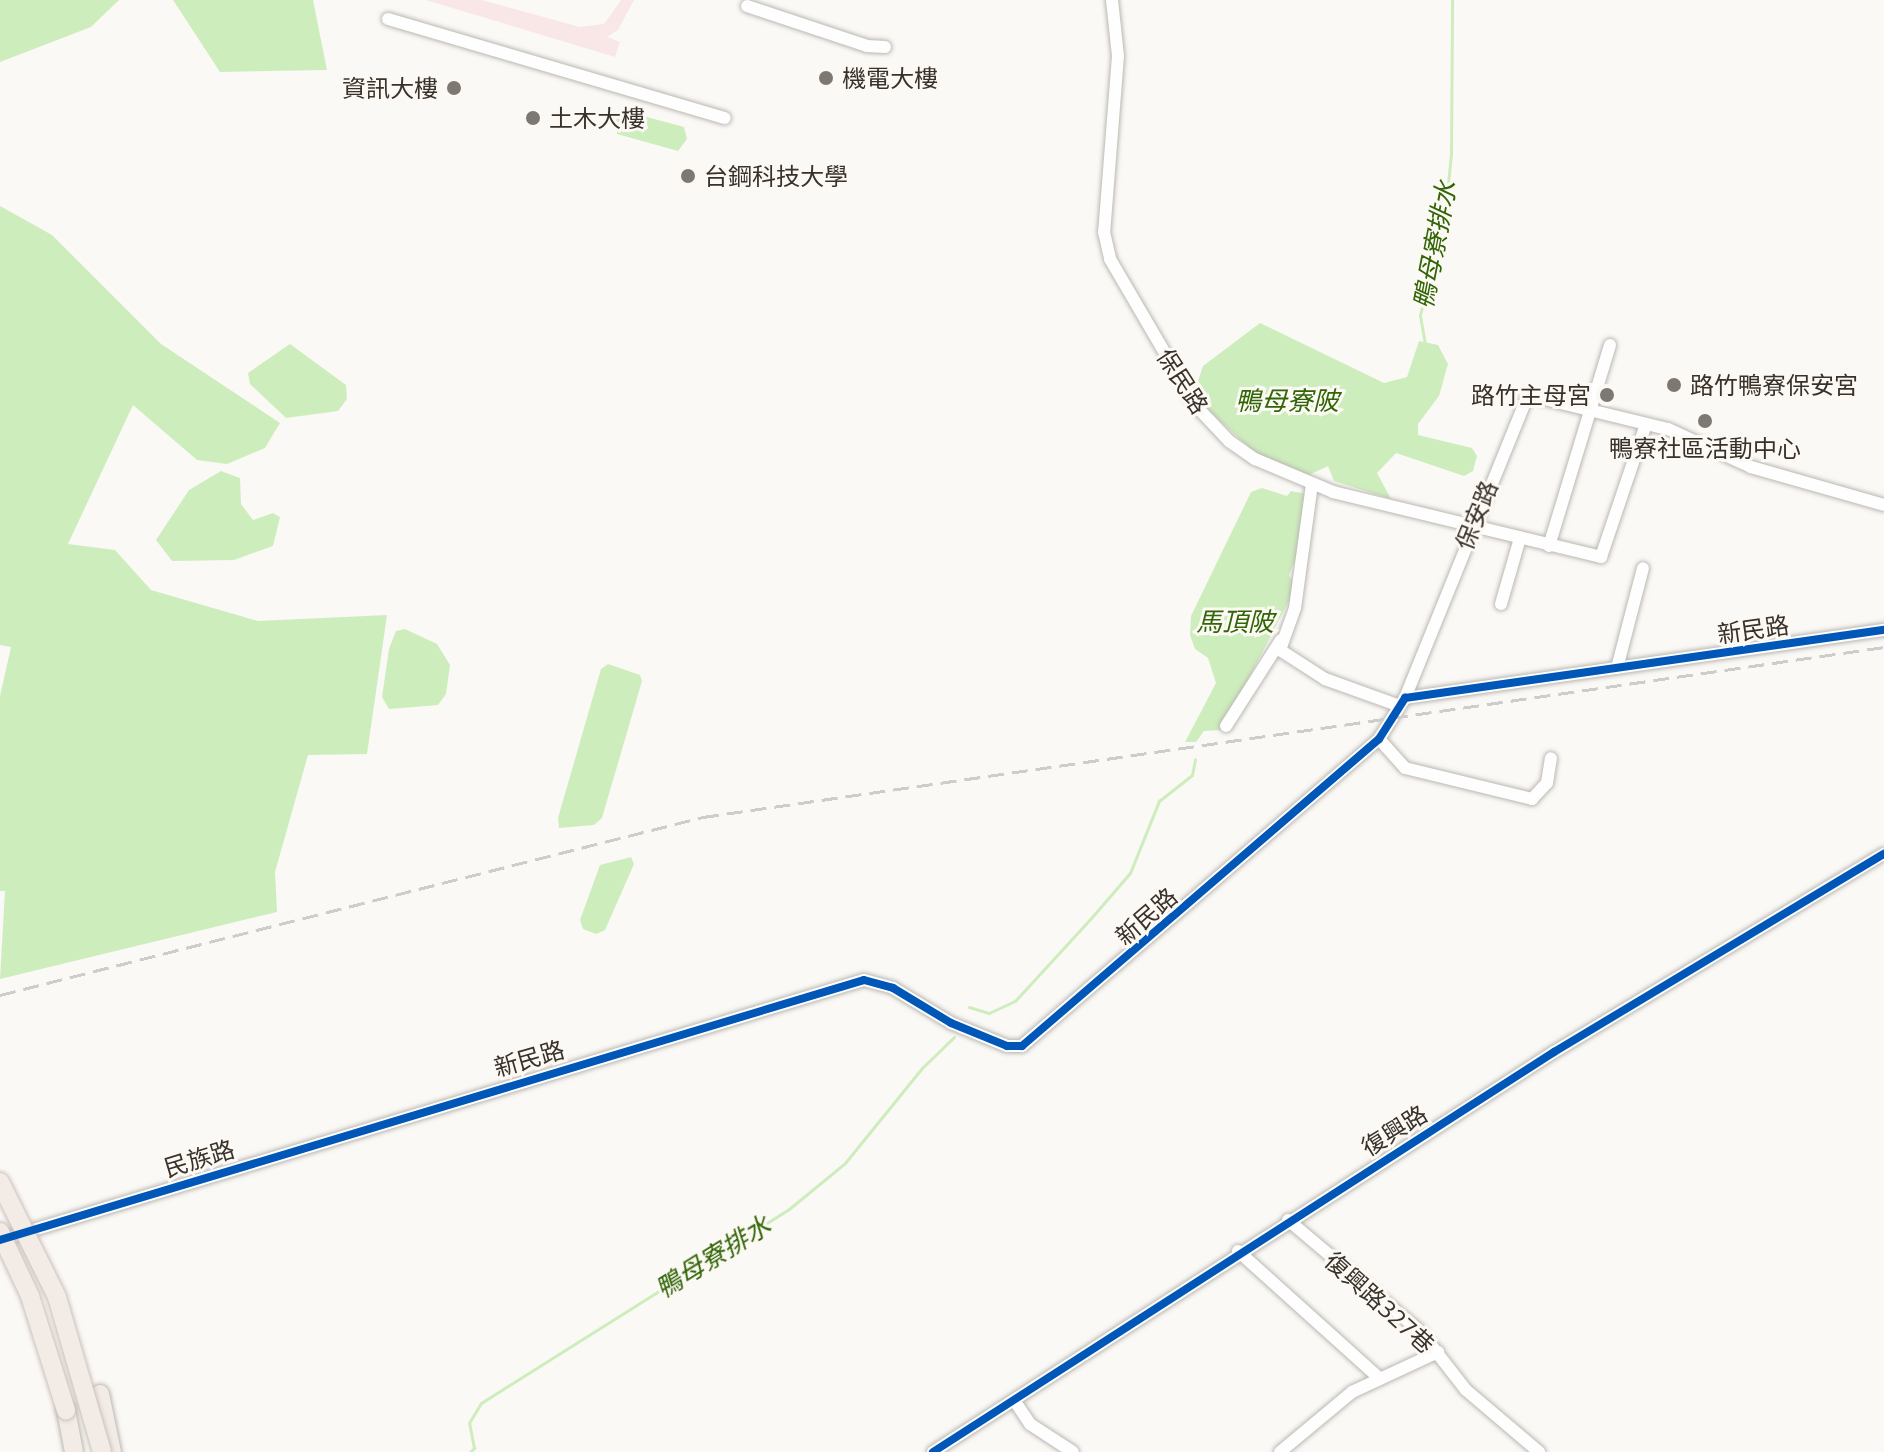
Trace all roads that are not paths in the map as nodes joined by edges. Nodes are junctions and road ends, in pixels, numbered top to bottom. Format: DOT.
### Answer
graph roads {
  1 [pos="1112,0"];
  2 [pos="747,6"];
  3 [pos="388,19"];
  4 [pos="885,47"];
  5 [pos="725,118"];
  6 [pos="1610,345"];
  7 [pos="1592,409"];
  8 [pos="1646,424"];
  9 [pos="1312,484"];
  10 [pos="1884,505"];
  11 [pos="1472,525"];
  12 [pos="1520,538"];
  13 [pos="1549,546"];
  14 [pos="1643,568"];
  15 [pos="1501,604"];
  16 [pos="1884,630"];
  17 [pos="1281,640"];
  18 [pos="1617,668"];
  19 [pos="1401,702"];
  20 [pos="1226,726"];
  21 [pos="1379,739"];
  22 [pos="1551,758"];
  23 [pos="1884,854"];
  24 [pos="411,1115"];
  25 [pos="0,1170"];
  26 [pos="0,1182"];
  27 [pos="0,1207"];
  28 [pos="1288,1220"];
  29 [pos="0,1232"];
  30 [pos="0,1240"];
  31 [pos="1238,1251"];
  32 [pos="1438,1352"];
  33 [pos="1380,1379"];
  34 [pos="1014,1400"];
  35 [pos="1536,1451"];
  36 [pos="74,1452"];
  37 [pos="90,1452"];
  38 [pos="102,1452"];
  39 [pos="112,1452"];
  40 [pos="933,1452"];
  41 [pos="1073,1452"];
  42 [pos="1280,1452"];
  1 -- 9 [label="street, 保民路"];
  2 -- 4 [label="street"];
  3 -- 5 [label="street"];
  6 -- 7 [label="street"];
  7 -- 8 [label="street, 保安路"];
  7 -- 11 [label="street, 保安路"];
  7 -- 13 [label="street"];
  8 -- 10 [label="street, 保安路"];
  8 -- 13 [label="street, 保民路"];
  9 -- 11 [label="street, 保民路"];
  9 -- 17 [label="street"];
  11 -- 12 [label="street, 保民路"];
  11 -- 19 [label="street, 保安路"];
  12 -- 13 [label="street, 保民路"];
  12 -- 15 [label="street"];
  14 -- 18 [label="street"];
  16 -- 18 [label="street, 新民路"];
  17 -- 19 [label="street"];
  17 -- 20 [label="street"];
  18 -- 19 [label="street, 新民路"];
  19 -- 21 [label="street, 新民路"];
  21 -- 22 [label="street"];
  21 -- 24 [label="street, 新民路"];
  23 -- 28 [label="street, 復興路"];
  24 -- 30 [label="street, 民族路"];
  25 -- 39 [label="highway"];
  26 -- 38 [label="highway, bridge"];
  27 -- 37 [label="highway"];
  28 -- 31 [label="street, 復興路"];
  28 -- 32 [label="street, 復興路327巷"];
  29 -- 36 [label="highway, bridge"];
  31 -- 33 [label="street"];
  31 -- 34 [label="street, 復興路"];
  32 -- 33 [label="street"];
  32 -- 35 [label="street, 復興路327巷"];
  33 -- 42 [label="street"];
  34 -- 40 [label="street, 復興路"];
  34 -- 41 [label="street"];
}
